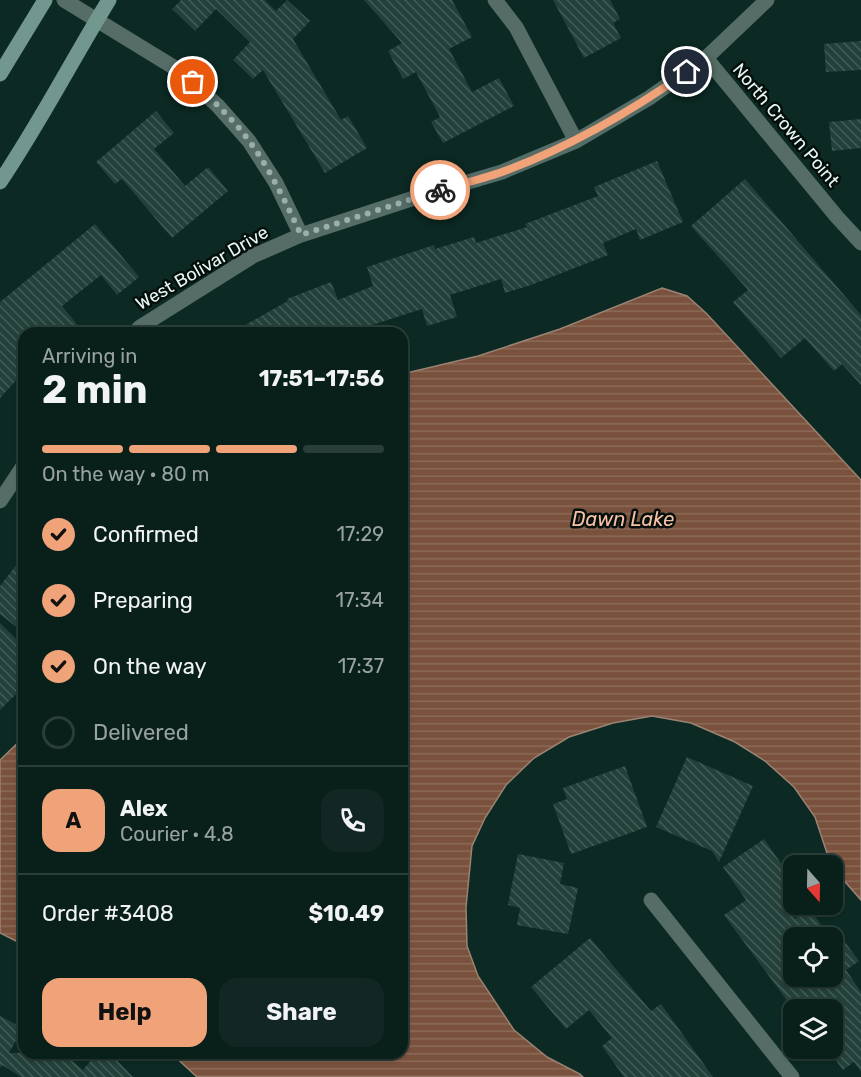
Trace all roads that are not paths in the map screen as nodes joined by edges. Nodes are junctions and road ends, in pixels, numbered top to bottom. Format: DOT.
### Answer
graph roads {
  1 [pos="45,0"];
  2 [pos="64,0"];
  3 [pos="109,0"];
  4 [pos="495,0"];
  5 [pos="767,0"];
  6 [pos="97,19"];
  7 [pos="706,58"];
  8 [pos="0,74"];
  9 [pos="576,141"];
  10 [pos="0,182"];
  11 [pos="301,235"];
  12 [pos="861,243"];
  13 [pos="140,327"];
  14 [pos="18,474"];
  15 [pos="0,501"];
  16 [pos="651,900"];
  17 [pos="792,1077"];
  1 -- 8 [label="street"];
  2 -- 6 [label="street"];
  3 -- 6 [label="street"];
  4 -- 9 [label="street"];
  5 -- 7 [label="street, West Bolivar Drive"];
  6 -- 10 [label="street"];
  6 -- 11 [label="street"];
  7 -- 9 [label="street, West Bolivar Drive"];
  7 -- 12 [label="street, North Crown Point"];
  9 -- 11 [label="street, West Bolivar Drive"];
  11 -- 13 [label="street, West Bolivar Drive"];
  14 -- 15 [label="street"];
  16 -- 17 [label="street"];
}
